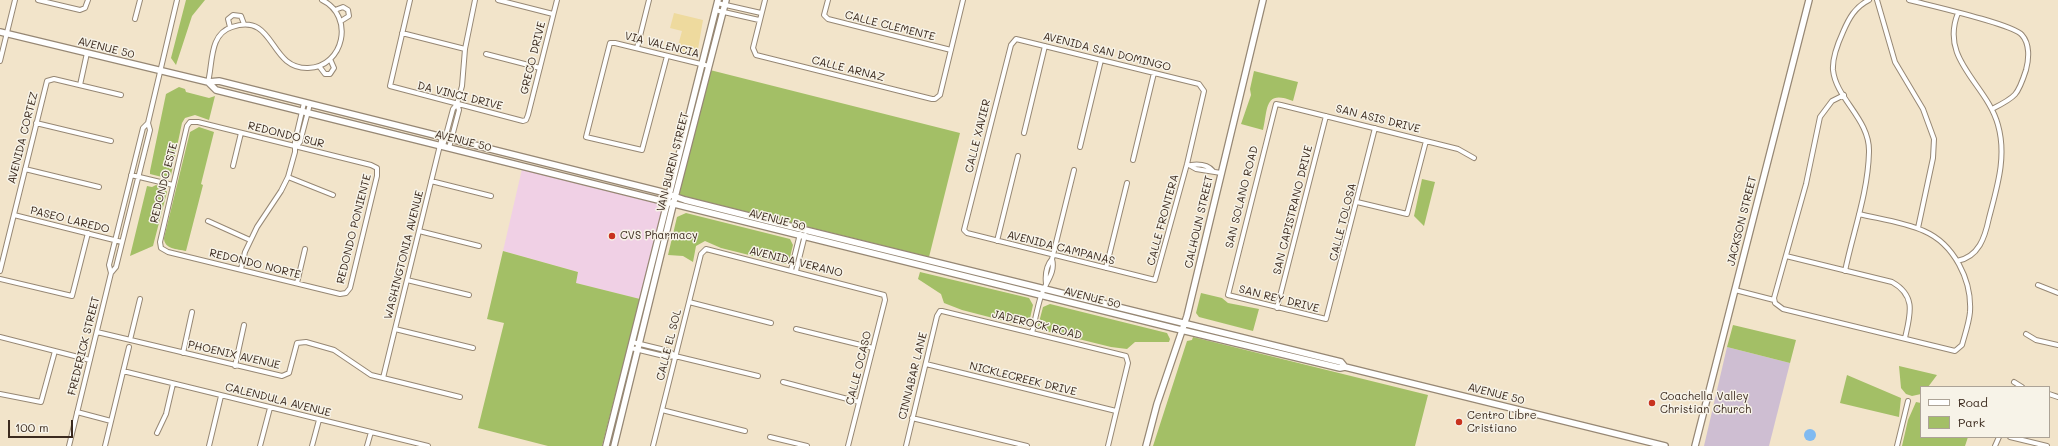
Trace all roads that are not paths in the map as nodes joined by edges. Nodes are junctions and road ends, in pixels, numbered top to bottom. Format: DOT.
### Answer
graph roads {
  1 [pos="15,0"];
  2 [pos="38,0"];
  3 [pos="88,0"];
  4 [pos="140,0"];
  5 [pos="177,0"];
  6 [pos="322,0"];
  7 [pos="410,0"];
  8 [pos="475,0"];
  9 [pos="498,0"];
  10 [pos="557,0"];
  11 [pos="649,0"];
  12 [pos="764,0"];
  13 [pos="828,0"];
  14 [pos="963,0"];
  15 [pos="1263,0"];
  16 [pos="1808,0"];
  17 [pos="1869,0"];
  18 [pos="1876,0"];
  19 [pos="1909,0"];
  20 [pos="717,1"];
  21 [pos="1916,1"];
  22 [pos="725,2"];
  23 [pos="1921,2"];
  24 [pos="335,10"];
  25 [pos="716,10"];
  26 [pos="723,11"];
  27 [pos="761,13"];
  28 [pos="1958,13"];
  29 [pos="554,14"];
  30 [pos="135,19"];
  31 [pos="760,20"];
  32 [pos="341,21"];
  33 [pos="244,24"];
  34 [pos="230,27"];
  35 [pos="0,32"];
  36 [pos="402,33"];
  37 [pos="7,34"];
  38 [pos="1011,45"];
  39 [pos="1045,46"];
  40 [pos="637,48"];
  41 [pos="464,49"];
  42 [pos="950,50"];
  43 [pos="87,53"];
  44 [pos="486,54"];
  45 [pos="667,56"];
  46 [pos="330,59"];
  47 [pos="1101,60"];
  48 [pos="0,61"];
  49 [pos="702,64"];
  50 [pos="319,66"];
  51 [pos="709,66"];
  52 [pos="540,68"];
  53 [pos="160,71"];
  54 [pos="1154,73"];
  55 [pos="208,82"];
  56 [pos="80,85"];
  57 [pos="1202,86"];
  58 [pos="121,95"];
  59 [pos="1844,95"];
  60 [pos="307,103"];
  61 [pos="458,104"];
  62 [pos="1276,104"];
  63 [pos="1992,109"];
  64 [pos="305,112"];
  65 [pos="1326,116"];
  66 [pos="526,120"];
  67 [pos="190,122"];
  68 [pos="36,123"];
  69 [pos="148,123"];
  70 [pos="1375,128"];
  71 [pos="241,133"];
  72 [pos="1024,133"];
  73 [pos="446,138"];
  74 [pos="111,141"];
  75 [pos="1426,141"];
  76 [pos="1080,146"];
  77 [pos="296,147"];
  78 [pos="444,147"];
  79 [pos="1018,156"];
  80 [pos="1474,158"];
  81 [pos="530,159"];
  82 [pos="1133,160"];
  83 [pos="1189,165"];
  84 [pos="233,166"];
  85 [pos="377,168"];
  86 [pos="25,169"];
  87 [pos="1074,170"];
  88 [pos="1221,173"];
  89 [pos="132,174"];
  90 [pos="138,176"];
  91 [pos="288,176"];
  92 [pos="583,181"];
  93 [pos="431,182"];
  94 [pos="1127,183"];
  95 [pos="173,185"];
  96 [pos="634,185"];
  97 [pos="99,187"];
  98 [pos="333,196"];
  99 [pos="491,196"];
  100 [pos="672,196"];
  101 [pos="1357,202"];
  102 [pos="670,203"];
  103 [pos="1859,214"];
  104 [pos="14,215"];
  105 [pos="208,221"];
  106 [pos="1918,228"];
  107 [pos="964,230"];
  108 [pos="419,231"];
  109 [pos="803,233"];
  110 [pos="88,234"];
  111 [pos="116,240"];
  112 [pos="250,240"];
  113 [pos="997,241"];
  114 [pos="122,242"];
  115 [pos="480,246"];
  116 [pos="161,248"];
  117 [pos="305,249"];
  118 [pos="703,250"];
  119 [pos="1786,256"];
  120 [pos="1052,257"];
  121 [pos="1957,261"];
  122 [pos="1106,268"];
  123 [pos="241,269"];
  124 [pos="791,270"];
  125 [pos="0,271"];
  126 [pos="796,271"];
  127 [pos="1845,271"];
  128 [pos="111,273"];
  129 [pos="0,279"];
  130 [pos="407,280"];
  131 [pos="1155,280"];
  132 [pos="297,283"];
  133 [pos="2038,285"];
  134 [pos="1045,286"];
  135 [pos="1735,290"];
  136 [pos="2058,293"];
  137 [pos="346,294"];
  138 [pos="468,295"];
  139 [pos="884,295"];
  140 [pos="1041,295"];
  141 [pos="1228,295"];
  142 [pos="140,299"];
  143 [pos="1774,300"];
  144 [pos="689,302"];
  145 [pos="1277,308"];
  146 [pos="940,311"];
  147 [pos="192,312"];
  148 [pos="1326,319"];
  149 [pos="771,323"];
  150 [pos="244,325"];
  151 [pos="1183,327"];
  152 [pos="395,329"];
  153 [pos="796,329"];
  154 [pos="97,332"];
  155 [pos="1032,333"];
  156 [pos="2026,334"];
  157 [pos="0,337"];
  158 [pos="1905,338"];
  159 [pos="130,340"];
  160 [pos="631,345"];
  161 [pos="2058,345"];
  162 [pos="129,347"];
  163 [pos="639,347"];
  164 [pos="473,348"];
  165 [pos="873,348"];
  166 [pos="55,351"];
  167 [pos="183,353"];
  168 [pos="676,356"];
  169 [pos="90,360"];
  170 [pos="926,364"];
  171 [pos="235,366"];
  172 [pos="123,371"];
  173 [pos="758,376"];
  174 [pos="383,378"];
  175 [pos="783,382"];
  176 [pos="2014,382"];
  177 [pos="173,384"];
  178 [pos="2020,386"];
  179 [pos="0,394"];
  180 [pos="221,396"];
  181 [pos="460,397"];
  182 [pos="859,402"];
  183 [pos="1908,402"];
  184 [pos="270,408"];
  185 [pos="662,410"];
  186 [pos="1116,411"];
  187 [pos="77,412"];
  188 [pos="912,418"];
  189 [pos="319,420"];
  190 [pos="111,421"];
  191 [pos="745,431"];
  192 [pos="371,432"];
  193 [pos="157,433"];
  194 [pos="770,437"];
  195 [pos="2014,438"];
  196 [pos="69,446"];
  197 [pos="105,446"];
  198 [pos="209,446"];
  199 [pos="260,446"];
  200 [pos="312,446"];
  201 [pos="367,446"];
  202 [pos="428,446"];
  203 [pos="606,446"];
  204 [pos="614,446"];
  205 [pos="653,446"];
  206 [pos="808,446"];
  207 [pos="848,446"];
  208 [pos="906,446"];
  209 [pos="1027,446"];
  210 [pos="1108,446"];
  211 [pos="1146,446"];
  212 [pos="1665,446"];
  213 [pos="1695,446"];
  214 [pos="1897,446"];
  215 [pos="2047,446"];
  1 -- 37 [label="street"];
  2 -- 3 [label="street"];
  4 -- 30 [label="street"];
  5 -- 53 [label="street, FREDERICK STREET"];
  6 -- 24 [label="street"];
  7 -- 36 [label="street"];
  8 -- 41 [label="street"];
  9 -- 29 [label="street"];
  10 -- 29 [label="street, GRECO DRIVE"];
  11 -- 40 [label="street"];
  12 -- 27 [label="street"];
  13 -- 42 [label="street, CALLE CLEMENTE"];
  14 -- 42 [label="street"];
  15 -- 88 [label="main road, CALHOUN STREET"];
  16 -- 135 [label="main road, JACKSON STREET"];
  17 -- 59 [label="street"];
  18 -- 106 [label="street"];
  19 -- 21 [label="street"];
  20 -- 22 [label="street"];
  20 -- 25 [label="main road, VAN BUREN STREET"];
  21 -- 23 [label="street"];
  22 -- 26 [label="main road, VAN BUREN STREET"];
  22 -- 27 [label="street"];
  23 -- 28 [label="street"];
  24 -- 32 [label="street"];
  24 -- 32 [label="street"];
  25 -- 26 [label="street"];
  25 -- 49 [label="main road, VAN BUREN STREET"];
  26 -- 31 [label="street"];
  26 -- 51 [label="main road, VAN BUREN STREET"];
  27 -- 31 [label="street"];
  28 -- 63 [label="street"];
  28 -- 63 [label="street"];
  29 -- 52 [label="street, GRECO DRIVE"];
  31 -- 42 [label="street, CALLE ARNAZ"];
  32 -- 46 [label="street"];
  33 -- 34 [label="street"];
  33 -- 34 [label="street"];
  33 -- 50 [label="street"];
  34 -- 55 [label="street"];
  35 -- 37 [label="main road, AVENUE 50"];
  36 -- 41 [label="street"];
  36 -- 61 [label="street, DA VINCI DRIVE"];
  37 -- 43 [label="main road, AVENUE 50"];
  37 -- 48 [label="street"];
  38 -- 39 [label="street, AVENIDA SAN DOMINGO"];
  38 -- 107 [label="street, CALLE XAVIER"];
  39 -- 47 [label="street, AVENIDA SAN DOMINGO"];
  39 -- 72 [label="street"];
  40 -- 45 [label="street, VIA VALENCIA"];
  40 -- 45 [label="street, VIA VALENCIA"];
  41 -- 61 [label="street"];
  43 -- 53 [label="main road, AVENUE 50"];
  43 -- 56 [label="street"];
  44 -- 52 [label="street"];
  45 -- 49 [label="street, VIA VALENCIA"];
  46 -- 50 [label="street"];
  46 -- 50 [label="street"];
  47 -- 54 [label="street, AVENIDA SAN DOMINGO"];
  47 -- 76 [label="street"];
  49 -- 51 [label="street, VIA VALENCIA"];
  49 -- 100 [label="main road, VAN BUREN STREET"];
  51 -- 100 [label="main road, VAN BUREN STREET"];
  52 -- 66 [label="street, GRECO DRIVE"];
  53 -- 55 [label="main road, AVENUE 50"];
  53 -- 69 [label="street, FREDERICK STREET"];
  54 -- 57 [label="street, AVENIDA SAN DOMINGO"];
  54 -- 82 [label="street"];
  55 -- 60 [label="main road, AVENUE 50"];
  55 -- 64 [label="main road, AVENUE 50"];
  56 -- 58 [label="street"];
  56 -- 68 [label="street, AVENIDA CORTEZ"];
  57 -- 83 [label="street, CALLE FRONTERA"];
  59 -- 103 [label="street"];
  59 -- 119 [label="street"];
  60 -- 64 [label="street"];
  60 -- 73 [label="main road, AVENUE 50"];
  61 -- 66 [label="street, DA VINCI DRIVE"];
  61 -- 73 [label="street"];
  62 -- 65 [label="street, SAN ASIS DRIVE"];
  62 -- 141 [label="street, SAN SOLANO ROAD"];
  63 -- 121 [label="street"];
  64 -- 77 [label="street"];
  64 -- 78 [label="main road, AVENUE 50"];
  65 -- 70 [label="street, SAN ASIS DRIVE"];
  65 -- 145 [label="street, SAN CAPISTRANO DRIVE"];
  67 -- 71 [label="street, REDONDO SUR"];
  67 -- 95 [label="street, REDONDO ESTE"];
  68 -- 74 [label="street"];
  68 -- 86 [label="street, AVENIDA CORTEZ"];
  69 -- 89 [label="street, FREDERICK STREET"];
  69 -- 90 [label="street, FREDERICK STREET"];
  70 -- 75 [label="street, SAN ASIS DRIVE"];
  70 -- 101 [label="street, CALLE TOLOSA"];
  71 -- 77 [label="street, REDONDO SUR"];
  71 -- 84 [label="street"];
  73 -- 78 [label="street, WASHINGTONIA AVENUE"];
  73 -- 78 [label="street"];
  73 -- 81 [label="main road, AVENUE 50"];
  75 -- 80 [label="street, SAN ASIS DRIVE"];
  75 -- 101 [label="street"];
  77 -- 85 [label="street, REDONDO SUR"];
  77 -- 91 [label="street"];
  78 -- 92 [label="main road, AVENUE 50"];
  78 -- 93 [label="street, WASHINGTONIA AVENUE"];
  79 -- 113 [label="street"];
  81 -- 92 [label="main road"];
  81 -- 96 [label="main road, AVENUE 50"];
  83 -- 88 [label="street"];
  83 -- 131 [label="street, CALLE FRONTERA"];
  85 -- 137 [label="street, REDONDO PONIENTE"];
  86 -- 97 [label="street"];
  86 -- 104 [label="street, AVENIDA CORTEZ"];
  87 -- 120 [label="street"];
  88 -- 151 [label="main road, CALHOUN STREET"];
  89 -- 90 [label="street"];
  89 -- 111 [label="street, FREDERICK STREET"];
  90 -- 95 [label="street"];
  90 -- 114 [label="street, FREDERICK STREET"];
  91 -- 98 [label="street"];
  91 -- 112 [label="street"];
  92 -- 96 [label="main road"];
  92 -- 102 [label="main road, AVENUE 50"];
  93 -- 99 [label="street"];
  93 -- 108 [label="street, WASHINGTONIA AVENUE"];
  94 -- 122 [label="street"];
  95 -- 116 [label="street, REDONDO ESTE"];
  96 -- 100 [label="main road, AVENUE 50"];
  100 -- 102 [label="main road, VAN BUREN STREET"];
  100 -- 109 [label="main road, AVENUE 50"];
  101 -- 148 [label="street, CALLE TOLOSA"];
  102 -- 109 [label="main road, AVENUE 50"];
  102 -- 160 [label="main road, VAN BUREN STREET"];
  102 -- 163 [label="main road, VAN BUREN STREET"];
  103 -- 106 [label="street"];
  103 -- 127 [label="street"];
  104 -- 110 [label="street, PASEO LAREDO"];
  104 -- 125 [label="street, AVENIDA CORTEZ"];
  105 -- 112 [label="street"];
  106 -- 121 [label="street"];
  107 -- 113 [label="street, AVENIDA CAMPANAS"];
  108 -- 115 [label="street"];
  108 -- 130 [label="street, WASHINGTONIA AVENUE"];
  109 -- 124 [label="street"];
  109 -- 126 [label="street"];
  109 -- 134 [label="main road, AVENUE 50"];
  109 -- 140 [label="main road, AVENUE 50"];
  110 -- 111 [label="street, PASEO LAREDO"];
  110 -- 129 [label="street"];
  111 -- 114 [label="street, PASEO LAREDO"];
  111 -- 128 [label="street, FREDERICK STREET"];
  112 -- 123 [label="street"];
  113 -- 120 [label="street, AVENIDA CAMPANAS"];
  114 -- 128 [label="street, FREDERICK STREET"];
  116 -- 123 [label="street, REDONDO NORTE"];
  117 -- 132 [label="street"];
  118 -- 124 [label="street, AVENIDA VERANO"];
  118 -- 144 [label="street, CALLE EL SOL"];
  119 -- 127 [label="street"];
  119 -- 143 [label="street"];
  120 -- 122 [label="street, AVENIDA CAMPANAS"];
  120 -- 134 [label="street"];
  121 -- 158 [label="street"];
  122 -- 131 [label="street, AVENIDA CAMPANAS"];
  123 -- 132 [label="street, REDONDO NORTE"];
  124 -- 126 [label="street, AVENIDA VERANO"];
  126 -- 139 [label="street, AVENIDA VERANO"];
  127 -- 158 [label="street"];
  128 -- 154 [label="street, FREDERICK STREET"];
  130 -- 138 [label="street"];
  130 -- 152 [label="street, WASHINGTONIA AVENUE"];
  132 -- 137 [label="street, REDONDO NORTE"];
  133 -- 136 [label="street"];
  134 -- 140 [label="street"];
  134 -- 151 [label="main road, AVENUE 50"];
  135 -- 143 [label="street"];
  135 -- 213 [label="main road, JACKSON STREET"];
  139 -- 165 [label="street, CALLE OCASO"];
  140 -- 151 [label="main road, AVENUE 50"];
  140 -- 155 [label="street"];
  141 -- 145 [label="street, SAN REY DRIVE"];
  142 -- 159 [label="street"];
  143 -- 158 [label="street"];
  144 -- 149 [label="street"];
  144 -- 168 [label="street, CALLE EL SOL"];
  145 -- 148 [label="street, SAN REY DRIVE"];
  146 -- 155 [label="street, JADEROCK ROAD"];
  146 -- 170 [label="street, CINNABAR LANE"];
  147 -- 167 [label="street"];
  150 -- 171 [label="street"];
  151 -- 211 [label="main road, CALHOUN STREET"];
  151 -- 212 [label="main road, AVENUE 50"];
  152 -- 164 [label="street"];
  152 -- 174 [label="street, WASHINGTONIA AVENUE"];
  153 -- 165 [label="street"];
  154 -- 159 [label="street, PHOENIX AVENUE"];
  154 -- 169 [label="street, FREDERICK STREET"];
  155 -- 186 [label="street, JADEROCK ROAD"];
  156 -- 161 [label="street"];
  157 -- 166 [label="street"];
  159 -- 167 [label="street, PHOENIX AVENUE"];
  160 -- 163 [label="street"];
  160 -- 203 [label="main road, VAN BUREN STREET"];
  162 -- 172 [label="street"];
  163 -- 168 [label="street"];
  163 -- 204 [label="main road, VAN BUREN STREET"];
  165 -- 182 [label="street, CALLE OCASO"];
  166 -- 169 [label="street"];
  166 -- 179 [label="street"];
  167 -- 171 [label="street, PHOENIX AVENUE"];
  168 -- 173 [label="street"];
  168 -- 185 [label="street, CALLE EL SOL"];
  169 -- 187 [label="street, FREDERICK STREET"];
  170 -- 186 [label="street, NICKLECREEK DRIVE"];
  170 -- 188 [label="street, CINNABAR LANE"];
  171 -- 174 [label="street, PHOENIX AVENUE"];
  172 -- 177 [label="street, CALENDULA AVENUE"];
  172 -- 190 [label="street"];
  174 -- 181 [label="street"];
  175 -- 182 [label="street"];
  176 -- 178 [label="street"];
  177 -- 180 [label="street, CALENDULA AVENUE"];
  177 -- 193 [label="street"];
  180 -- 184 [label="street, CALENDULA AVENUE"];
  180 -- 198 [label="street"];
  182 -- 207 [label="street, CALLE OCASO"];
  183 -- 214 [label="street"];
  184 -- 189 [label="street, CALENDULA AVENUE"];
  184 -- 199 [label="street"];
  185 -- 191 [label="street"];
  185 -- 205 [label="street, CALLE EL SOL"];
  186 -- 210 [label="street"];
  187 -- 190 [label="street"];
  187 -- 196 [label="street, FREDERICK STREET"];
  188 -- 208 [label="street, CINNABAR LANE"];
  188 -- 209 [label="street"];
  189 -- 192 [label="street, CALENDULA AVENUE"];
  189 -- 200 [label="street"];
  190 -- 197 [label="street"];
  192 -- 201 [label="street"];
  192 -- 202 [label="street, CALENDULA AVENUE"];
  194 -- 206 [label="street"];
  195 -- 215 [label="street"];
}
